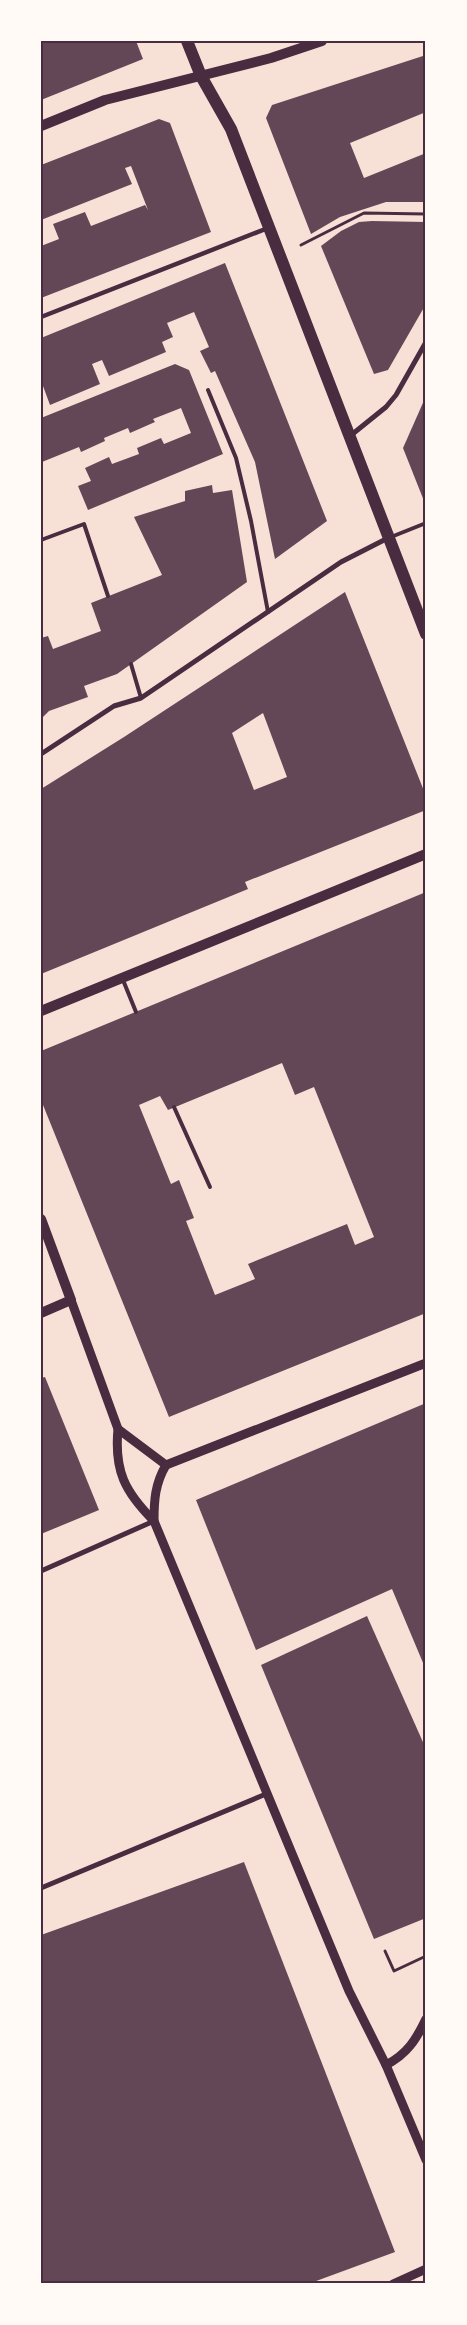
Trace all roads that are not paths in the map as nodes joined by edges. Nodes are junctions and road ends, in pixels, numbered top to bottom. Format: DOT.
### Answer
graph roads {
  1 [pos="187,41"];
  2 [pos="322,41"];
  3 [pos="201,76"];
  4 [pos="41,126"];
  5 [pos="269,228"];
  6 [pos="41,317"];
  7 [pos="426,342"];
  8 [pos="208,390"];
  9 [pos="350,436"];
  10 [pos="426,523"];
  11 [pos="389,538"];
  12 [pos="41,540"];
  13 [pos="108,596"];
  14 [pos="268,612"];
  15 [pos="426,634"];
  16 [pos="131,664"];
  17 [pos="141,698"];
  18 [pos="41,754"];
  19 [pos="426,854"];
  20 [pos="122,978"];
  21 [pos="41,1011"];
  22 [pos="136,1012"];
  23 [pos="174,1107"];
  24 [pos="210,1187"];
  25 [pos="41,1219"];
  26 [pos="71,1300"];
  27 [pos="41,1313"];
  28 [pos="426,1363"];
  29 [pos="118,1429"];
  30 [pos="166,1465"];
  31 [pos="154,1521"];
  32 [pos="41,1571"];
  33 [pos="266,1794"];
  34 [pos="41,1888"];
  35 [pos="426,2019"];
  36 [pos="386,2065"];
  37 [pos="426,2160"];
  38 [pos="426,2268"];
  39 [pos="393,2284"];
  1 -- 3 [label="main road"];
  2 -- 3 [label="main road"];
  3 -- 4 [label="main road"];
  3 -- 5 [label="main road"];
  5 -- 6 [label="street"];
  5 -- 9 [label="main road"];
  7 -- 9 [label="street"];
  8 -- 14 [label="lane"];
  9 -- 11 [label="main road"];
  10 -- 11 [label="lane"];
  11 -- 14 [label="street"];
  11 -- 15 [label="main road"];
  12 -- 13 [label="lane"];
  14 -- 17 [label="street"];
  16 -- 17 [label="lane"];
  17 -- 18 [label="street"];
  19 -- 20 [label="main road"];
  20 -- 21 [label="main road"];
  20 -- 22 [label="lane"];
  23 -- 24 [label="lane"];
  25 -- 26 [label="main road"];
  26 -- 27 [label="main road"];
  26 -- 29 [label="street"];
  28 -- 30 [label="street"];
  29 -- 30 [label="street"];
  29 -- 31 [label="street"];
  30 -- 31 [label="street"];
  31 -- 32 [label="street"];
  31 -- 33 [label="street"];
  33 -- 34 [label="street"];
  33 -- 36 [label="street"];
  35 -- 36 [label="street"];
  36 -- 37 [label="street"];
  38 -- 39 [label="street"];
}
